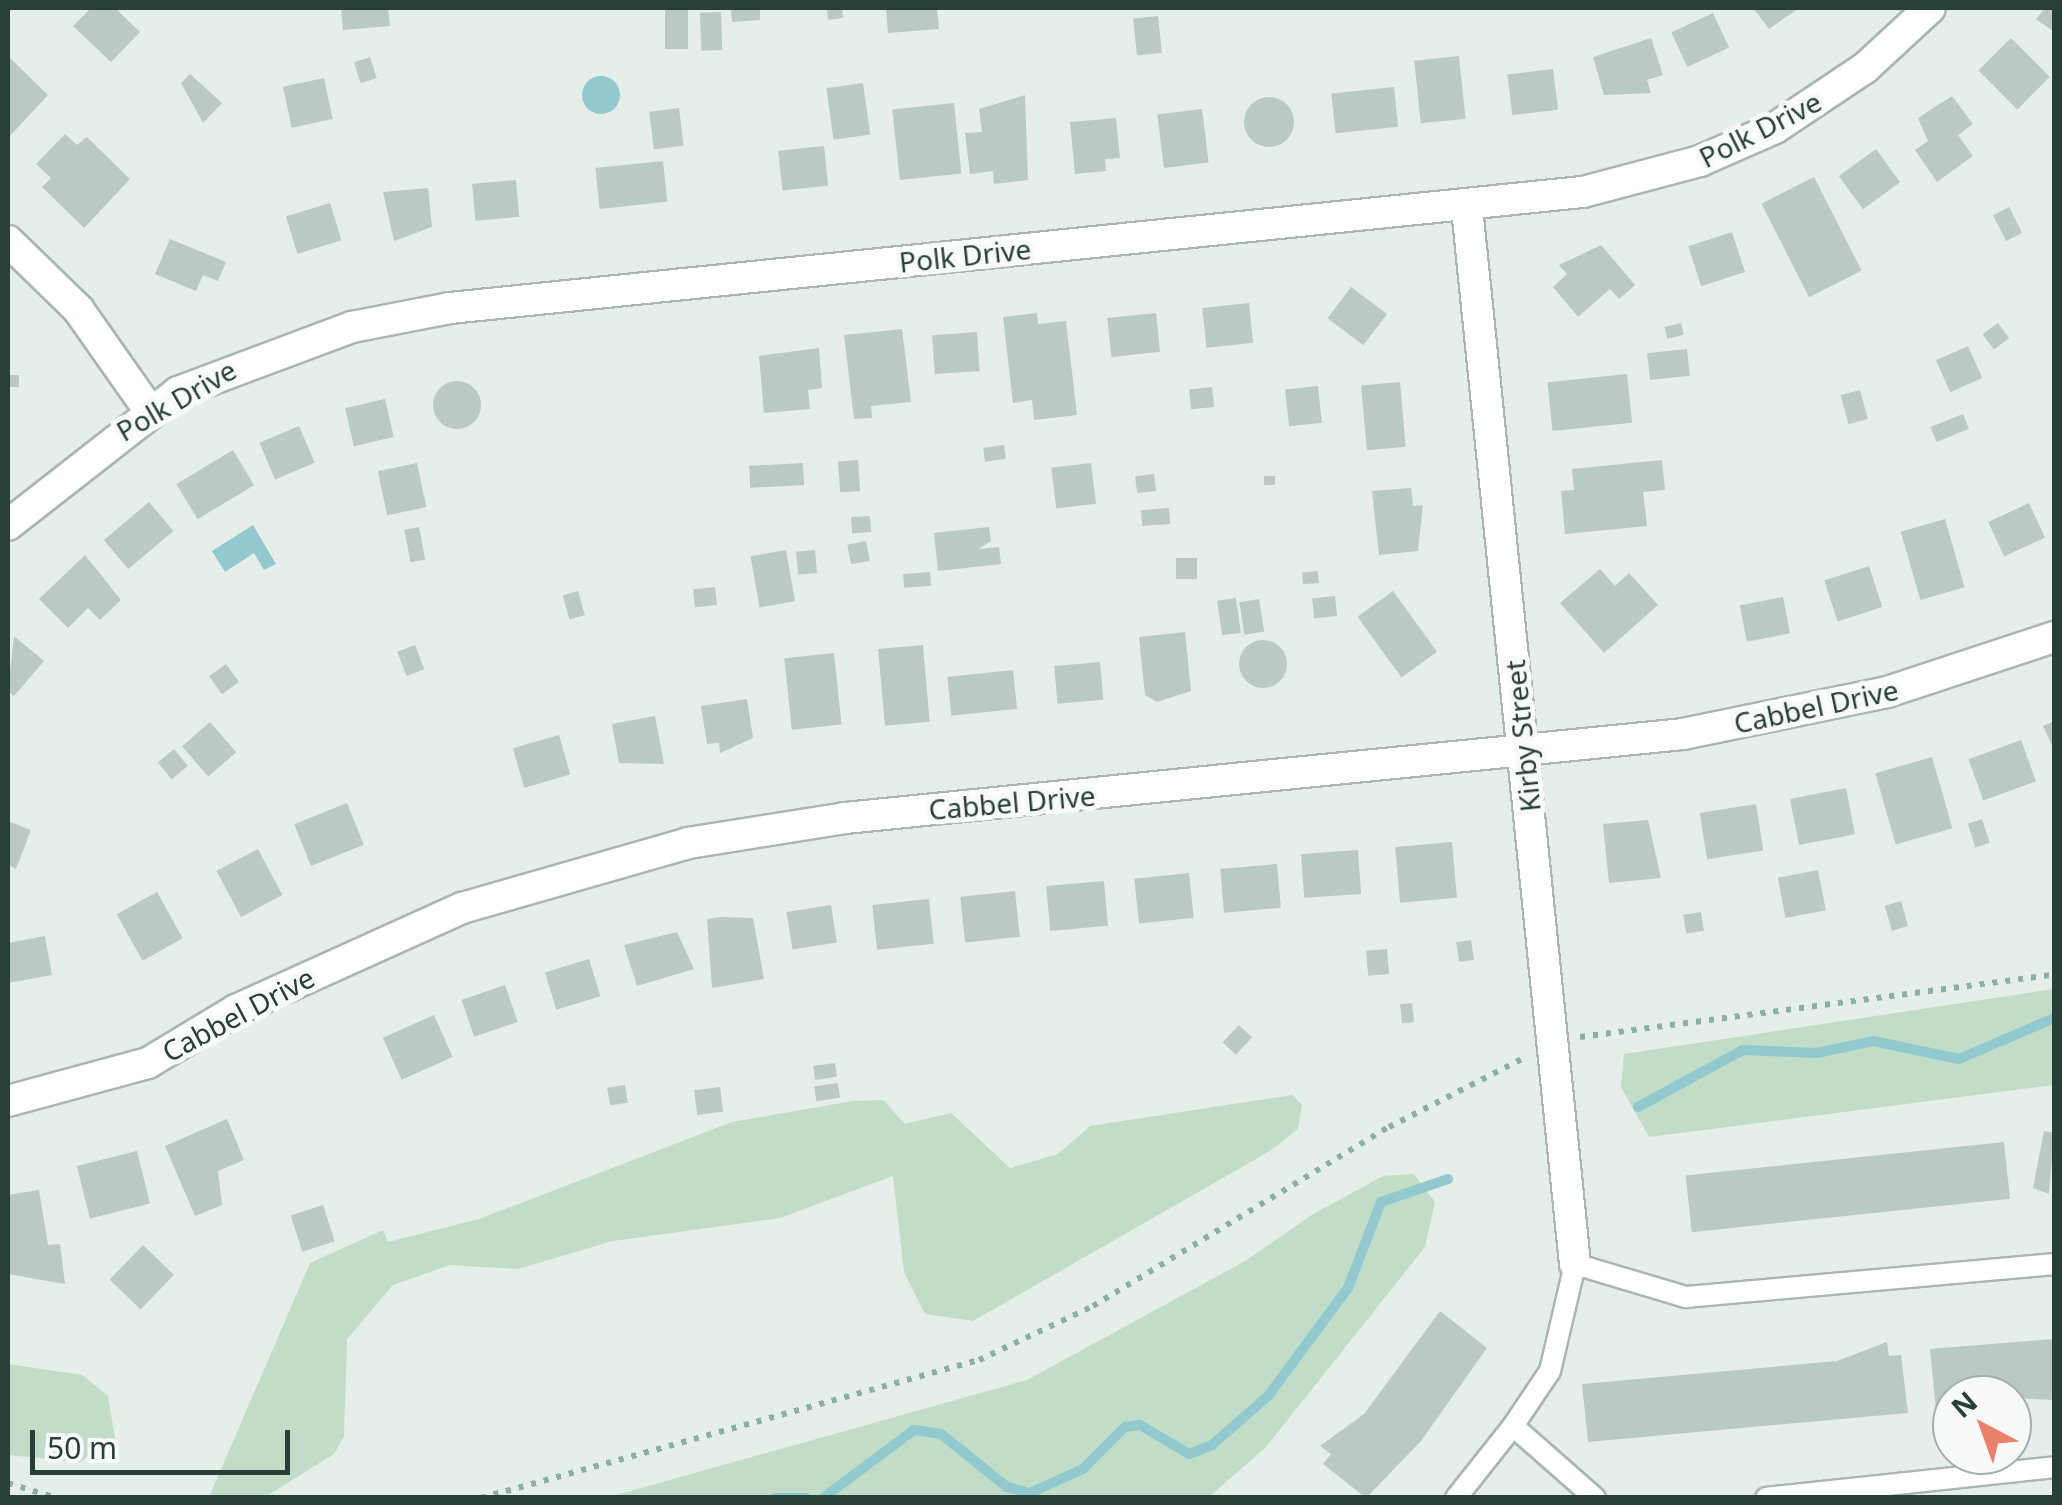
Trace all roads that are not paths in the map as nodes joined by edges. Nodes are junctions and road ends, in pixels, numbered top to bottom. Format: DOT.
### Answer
graph roads {
  1 [pos="1930,8"];
  2 [pos="1467,208"];
  3 [pos="8,241"];
  4 [pos="148,410"];
  5 [pos="8,525"];
  6 [pos="2054,637"];
  7 [pos="1523,747"];
  8 [pos="8,1100"];
  9 [pos="1575,1264"];
  10 [pos="2054,1264"];
  11 [pos="1514,1426"];
  12 [pos="2054,1467"];
  13 [pos="1456,1498"];
  14 [pos="1596,1498"];
  15 [pos="1766,1498"];
  1 -- 2 [label="street, Polk Drive"];
  2 -- 4 [label="street, Polk Drive"];
  2 -- 7 [label="street, Kirby Street"];
  3 -- 4 [label="street"];
  4 -- 5 [label="street, Polk Drive"];
  6 -- 7 [label="street, Cabbel Drive"];
  7 -- 8 [label="street, Cabbel Drive"];
  7 -- 9 [label="street, Kirby Street"];
  9 -- 10 [label="lane"];
  9 -- 11 [label="lane, Kirby Street"];
  11 -- 13 [label="lane, Kirby Street"];
  11 -- 14 [label="lane"];
  12 -- 15 [label="lane"];
}
